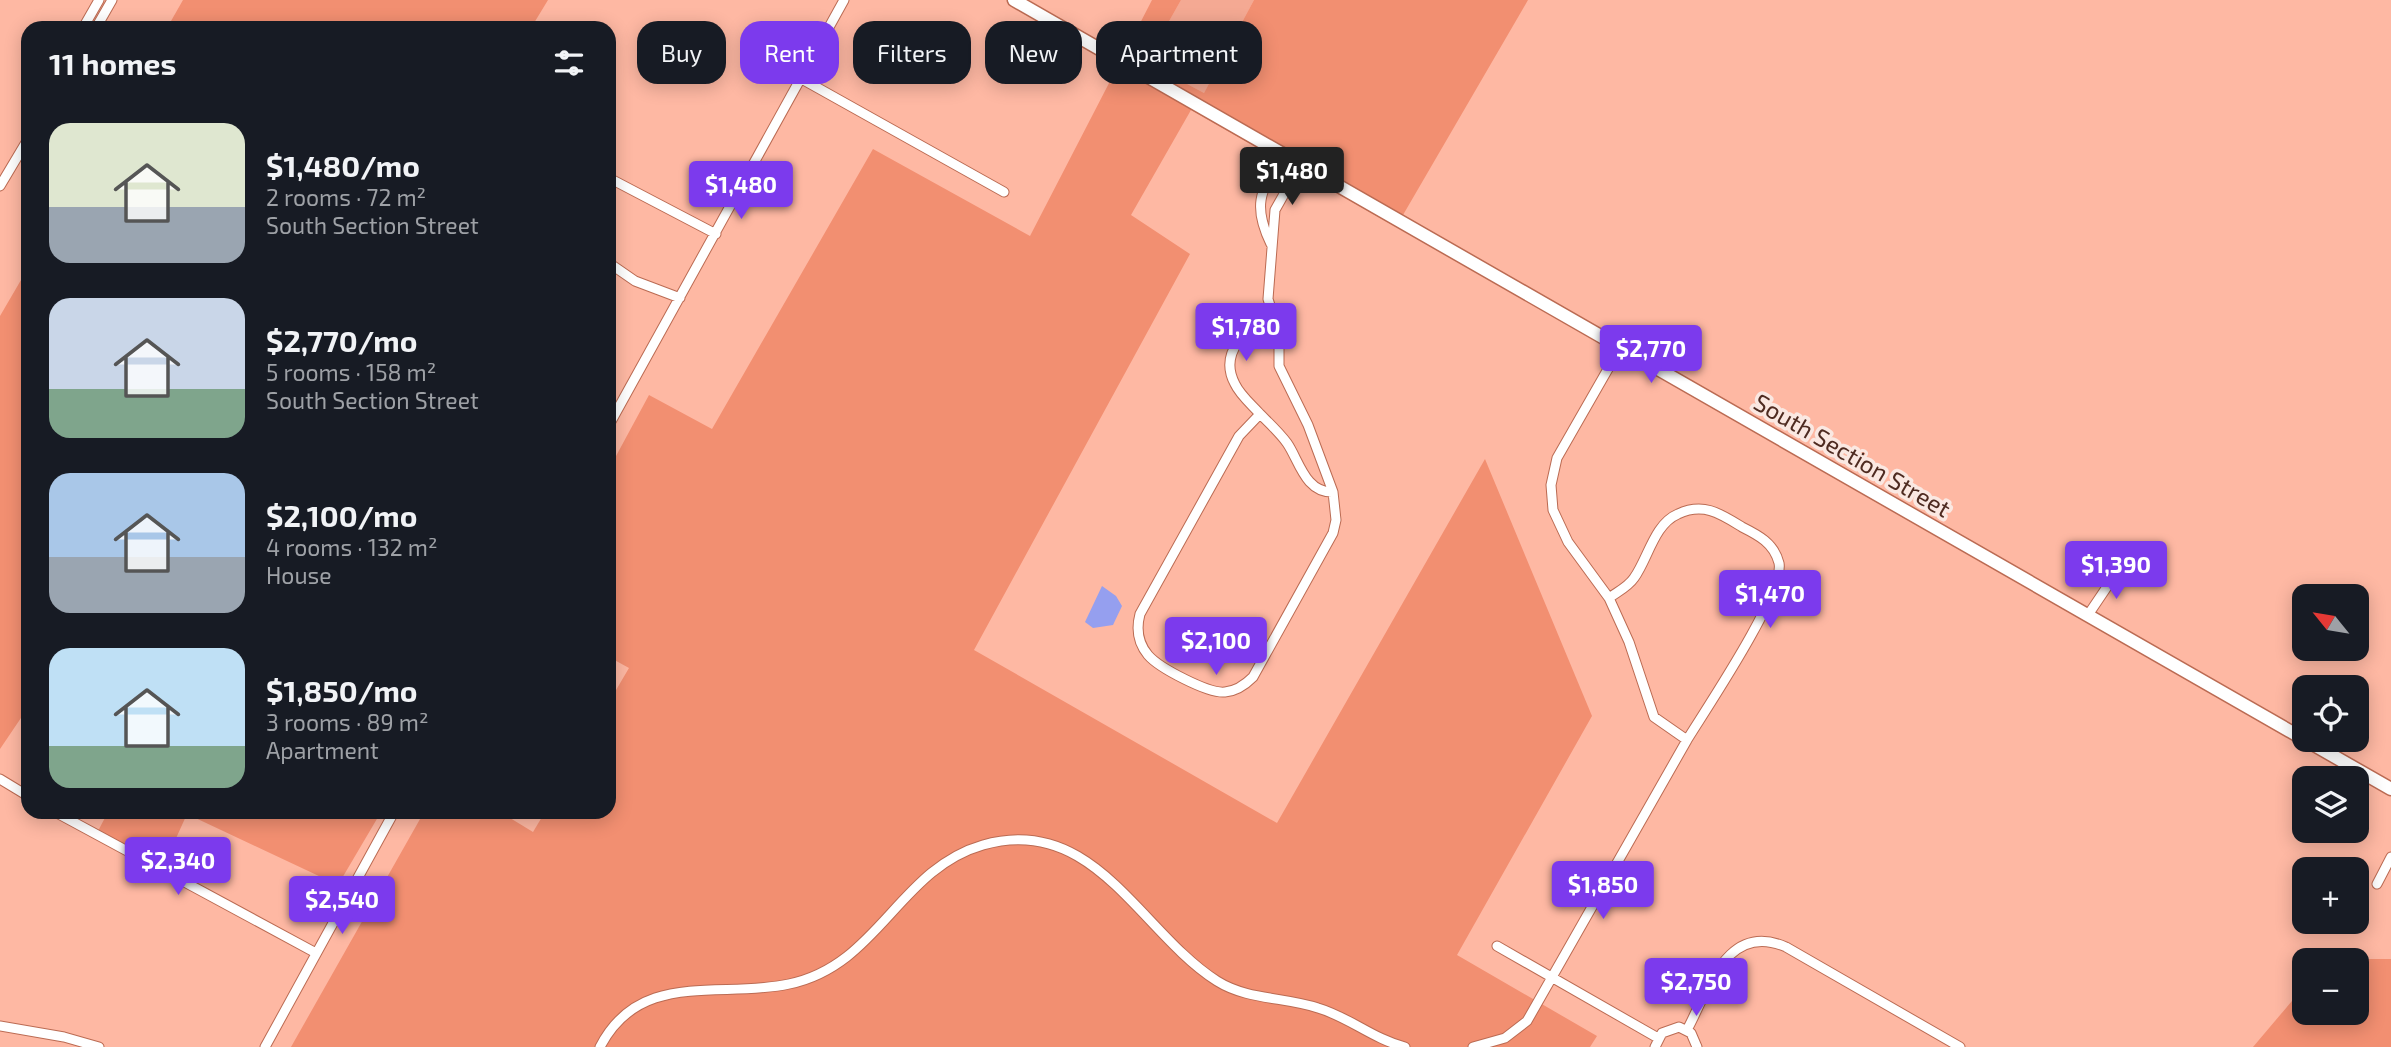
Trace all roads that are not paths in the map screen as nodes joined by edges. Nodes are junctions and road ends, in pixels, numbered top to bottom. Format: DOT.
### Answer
graph roads {
  1 [pos="99,0"];
  2 [pos="112,0"];
  3 [pos="844,0"];
  4 [pos="1014,0"];
  5 [pos="87,21"];
  6 [pos="100,21"];
  7 [pos="832,21"];
  8 [pos="797,84"];
  9 [pos="811,84"];
  10 [pos="21,151"];
  11 [pos="1283,152"];
  12 [pos="1301,164"];
  13 [pos="616,182"];
  14 [pos="0,186"];
  15 [pos="1004,192"];
  16 [pos="716,234"];
  17 [pos="1271,244"];
  18 [pos="616,268"];
  19 [pos="680,298"];
  20 [pos="1273,317"];
  21 [pos="1620,348"];
  22 [pos="616,412"];
  23 [pos="1260,414"];
  24 [pos="1333,492"];
  25 [pos="2119,569"];
  26 [pos="1609,597"];
  27 [pos="2088,615"];
  28 [pos="1687,740"];
  29 [pos="0,779"];
  30 [pos="2391,789"];
  31 [pos="21,792"];
  32 [pos="68,819"];
  33 [pos="390,819"];
  34 [pos="2391,857"];
  35 [pos="2377,884"];
  36 [pos="1497,946"];
  37 [pos="316,953"];
  38 [pos="1553,978"];
  39 [pos="0,1026"];
  40 [pos="1687,1030"];
  41 [pos="1657,1043"];
  42 [pos="99,1047"];
  43 [pos="265,1047"];
  44 [pos="600,1047"];
  45 [pos="1405,1047"];
  46 [pos="1473,1047"];
  47 [pos="1697,1047"];
  48 [pos="1960,1047"];
  1 -- 5 [label="street"];
  2 -- 6 [label="street"];
  3 -- 7 [label="street"];
  4 -- 11 [label="street, South Section Street"];
  8 -- 16 [label="street"];
  9 -- 15 [label="street"];
  10 -- 14 [label="street"];
  11 -- 12 [label="street, South Section Street"];
  11 -- 17 [label="street"];
  12 -- 17 [label="street"];
  12 -- 21 [label="street, South Section Street"];
  13 -- 16 [label="street"];
  16 -- 19 [label="street"];
  17 -- 20 [label="street"];
  18 -- 19 [label="street"];
  19 -- 22 [label="street"];
  20 -- 23 [label="street"];
  20 -- 24 [label="street"];
  21 -- 26 [label="street"];
  21 -- 27 [label="street, South Section Street"];
  23 -- 24 [label="street"];
  23 -- 24 [label="street"];
  25 -- 27 [label="street"];
  26 -- 28 [label="street"];
  26 -- 28 [label="street"];
  27 -- 30 [label="street, South Section Street"];
  28 -- 38 [label="street"];
  29 -- 31 [label="street"];
  32 -- 37 [label="street"];
  33 -- 37 [label="street"];
  34 -- 35 [label="street"];
  36 -- 38 [label="street"];
  37 -- 43 [label="street"];
  38 -- 41 [label="street"];
  38 -- 46 [label="street"];
  39 -- 42 [label="street"];
  40 -- 41 [label="street"];
  40 -- 47 [label="street"];
  40 -- 48 [label="street"];
  44 -- 45 [label="street"];
}
